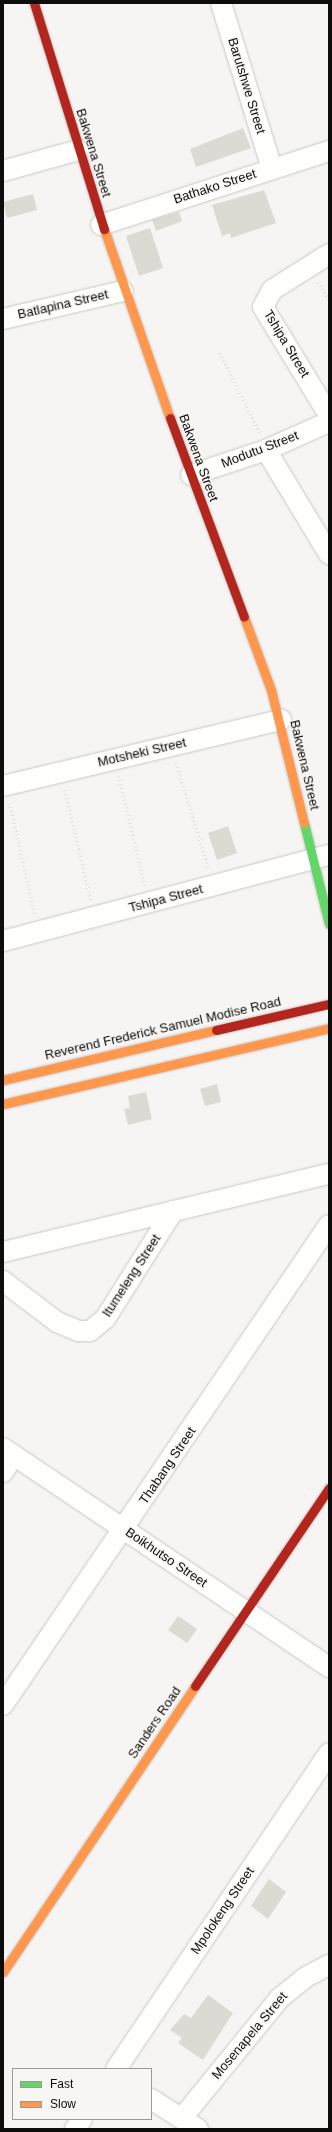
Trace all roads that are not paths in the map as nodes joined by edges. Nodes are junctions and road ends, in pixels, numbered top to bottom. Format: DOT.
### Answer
graph roads {
  1 [pos="34,3"];
  2 [pos="221,3"];
  3 [pos="78,150"];
  4 [pos="329,151"];
  5 [pos="272,169"];
  6 [pos="3,171"];
  7 [pos="101,225"];
  8 [pos="329,254"];
  9 [pos="123,291"];
  10 [pos="3,319"];
  11 [pos="329,415"];
  12 [pos="329,422"];
  13 [pos="267,449"];
  14 [pos="191,475"];
  15 [pos="329,554"];
  16 [pos="280,720"];
  17 [pos="4,785"];
  18 [pos="321,858"];
  19 [pos="329,924"];
  20 [pos="3,940"];
  21 [pos="329,1004"];
  22 [pos="329,1028"];
  23 [pos="3,1080"];
  24 [pos="3,1104"];
  25 [pos="329,1174"];
  26 [pos="173,1211"];
  27 [pos="329,1225"];
  28 [pos="3,1252"];
  29 [pos="3,1281"];
  30 [pos="9,1452"];
  31 [pos="3,1472"];
  32 [pos="329,1488"];
  33 [pos="125,1530"];
  34 [pos="245,1612"];
  35 [pos="329,1667"];
  36 [pos="3,1705"];
  37 [pos="329,1753"];
  38 [pos="329,1965"];
  39 [pos="3,1972"];
  40 [pos="117,2068"];
  41 [pos="152,2100"];
  42 [pos="81,2120"];
  43 [pos="190,2124"];
  44 [pos="75,2129"];
  1 -- 3 [label="street, Bakwena Street"];
  2 -- 5 [label="street, Barutshwe Street"];
  3 -- 6 [label="street"];
  3 -- 7 [label="street, Bakwena Street"];
  4 -- 5 [label="street, Bathako Street"];
  5 -- 7 [label="street, Bathako Street"];
  7 -- 9 [label="street, Bakwena Street"];
  8 -- 11 [label="street, Tshipa Street"];
  9 -- 10 [label="street, Batlapina Street"];
  9 -- 14 [label="street, Bakwena Street"];
  12 -- 13 [label="street, Modutu Street"];
  13 -- 14 [label="street, Modutu Street"];
  13 -- 15 [label="street"];
  14 -- 16 [label="street, Bakwena Street"];
  16 -- 17 [label="street, Motsheki Street"];
  16 -- 18 [label="street, Bakwena Street"];
  18 -- 19 [label="street, Bakwena Street"];
  18 -- 20 [label="street, Tshipa Street"];
  21 -- 23 [label="street, Reverend Frederick Samuel Modise Road"];
  22 -- 24 [label="street"];
  25 -- 26 [label="street, Itumeleng Street"];
  26 -- 28 [label="street, Itumeleng Street"];
  26 -- 29 [label="street, Itumeleng Street"];
  27 -- 33 [label="street, Thabang Street"];
  30 -- 31 [label="street"];
  30 -- 33 [label="street, Boikhutso Street"];
  32 -- 34 [label="street, Sanders Road"];
  33 -- 34 [label="street, Boikhutso Street"];
  33 -- 36 [label="street, Thabang Street"];
  34 -- 35 [label="street, Boikhutso Street"];
  34 -- 39 [label="street, Sanders Road"];
  37 -- 40 [label="street, Mpolokeng Street"];
  38 -- 43 [label="street, Mosenapela Street"];
  41 -- 43 [label="street"];
  42 -- 44 [label="street"];
}
